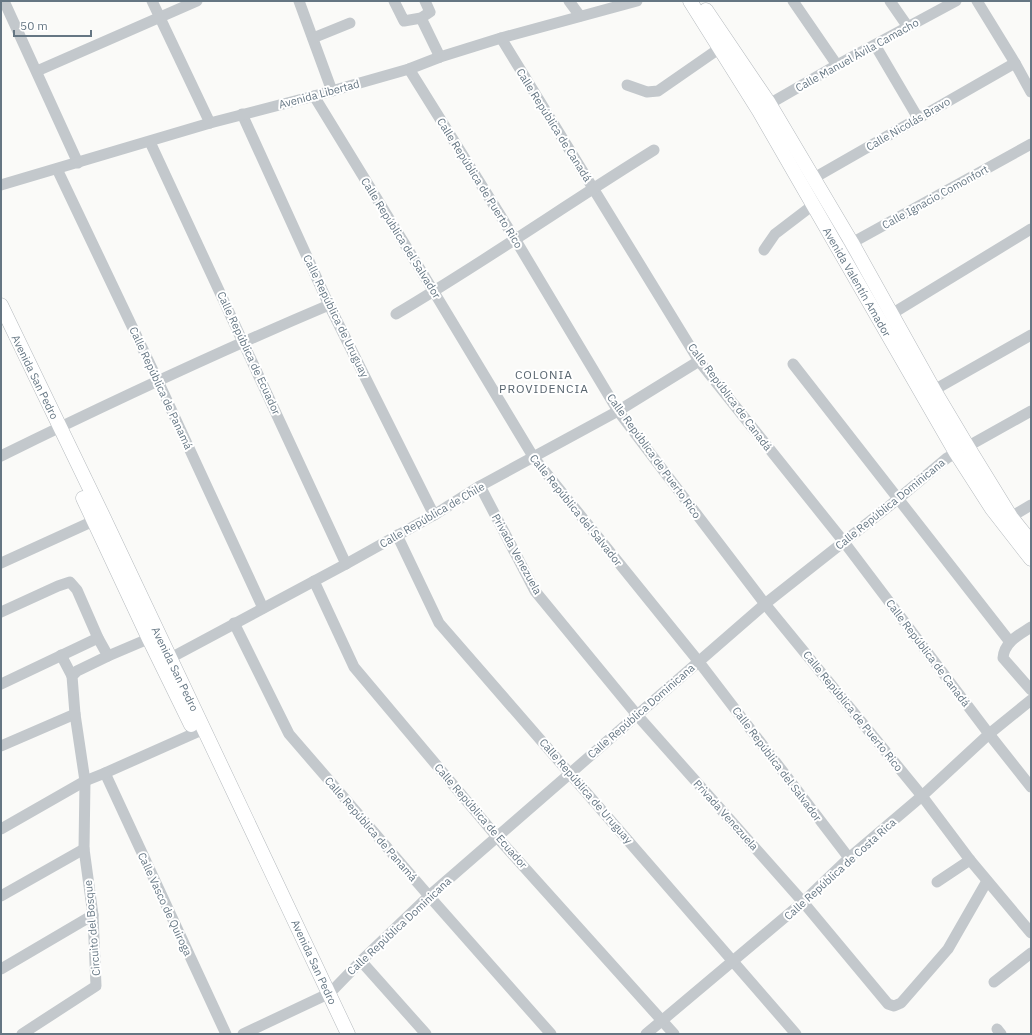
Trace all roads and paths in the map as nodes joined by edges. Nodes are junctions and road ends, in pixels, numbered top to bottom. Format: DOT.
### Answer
graph roads {
  1 [pos="4,1"];
  2 [pos="152,1"];
  3 [pos="197,1"];
  4 [pos="299,1"];
  5 [pos="394,1"];
  6 [pos="425,1"];
  7 [pos="568,1"];
  8 [pos="634,1"];
  9 [pos="690,1"];
  10 [pos="701,1"];
  11 [pos="794,1"];
  12 [pos="890,1"];
  13 [pos="956,1"];
  14 [pos="977,1"];
  15 [pos="5,13"];
  16 [pos="580,16"];
  17 [pos="161,18"];
  18 [pos="421,18"];
  19 [pos="350,23"];
  20 [pos="908,27"];
  21 [pos="313,38"];
  22 [pos="501,38"];
  23 [pos="875,45"];
  24 [pos="720,48"];
  25 [pos="440,57"];
  26 [pos="1015,63"];
  27 [pos="837,65"];
  28 [pos="408,69"];
  29 [pos="37,71"];
  30 [pos="627,86"];
  31 [pos="332,91"];
  32 [pos="1031,92"];
  33 [pos="314,96"];
  34 [pos="764,107"];
  35 [pos="242,114"];
  36 [pos="918,118"];
  37 [pos="210,123"];
  38 [pos="150,142"];
  39 [pos="1031,144"];
  40 [pos="654,150"];
  41 [pos="78,163"];
  42 [pos="57,169"];
  43 [pos="814,178"];
  44 [pos="801,185"];
  45 [pos="1,186"];
  46 [pos="593,188"];
  47 [pos="813,205"];
  48 [pos="1031,229"];
  49 [pos="515,239"];
  50 [pos="852,243"];
  51 [pos="764,250"];
  52 [pos="839,250"];
  53 [pos="434,292"];
  54 [pos="1,305"];
  55 [pos="329,305"];
  56 [pos="892,313"];
  57 [pos="396,314"];
  58 [pos="879,321"];
  59 [pos="1,324"];
  60 [pos="1031,335"];
  61 [pos="244,341"];
  62 [pos="699,360"];
  63 [pos="793,364"];
  64 [pos="158,381"];
  65 [pos="928,393"];
  66 [pos="618,411"];
  67 [pos="1031,411"];
  68 [pos="56,429"];
  69 [pos="962,450"];
  70 [pos="1,456"];
  71 [pos="534,458"];
  72 [pos="480,486"];
  73 [pos="898,499"];
  74 [pos="1031,505"];
  75 [pos="434,515"];
  76 [pos="99,519"];
  77 [pos="1006,519"];
  78 [pos="398,534"];
  79 [pos="844,542"];
  80 [pos="1031,542"];
  81 [pos="1031,559"];
  82 [pos="1,563"];
  83 [pos="346,564"];
  84 [pos="314,581"];
  85 [pos="765,604"];
  86 [pos="263,608"];
  87 [pos="1,612"];
  88 [pos="234,623"];
  89 [pos="1031,627"];
  90 [pos="154,636"];
  91 [pos="98,638"];
  92 [pos="1010,642"];
  93 [pos="61,656"];
  94 [pos="108,656"];
  95 [pos="165,660"];
  96 [pos="699,662"];
  97 [pos="72,676"];
  98 [pos="1,684"];
  99 [pos="1031,690"];
  100 [pos="1031,700"];
  101 [pos="75,714"];
  102 [pos="637,715"];
  103 [pos="200,731"];
  104 [pos="989,734"];
  105 [pos="1,746"];
  106 [pos="105,773"];
  107 [pos="570,773"];
  108 [pos="84,781"];
  109 [pos="1031,787"];
  110 [pos="922,796"];
  111 [pos="1,829"];
  112 [pos="497,837"];
  113 [pos="84,849"];
  114 [pos="849,858"];
  115 [pos="970,860"];
  116 [pos="937,882"];
  117 [pos="987,882"];
  118 [pos="1,896"];
  119 [pos="429,896"];
  120 [pos="803,902"];
  121 [pos="93,915"];
  122 [pos="1031,933"];
  123 [pos="1031,953"];
  124 [pos="361,961"];
  125 [pos="733,961"];
  126 [pos="1,969"];
  127 [pos="994,982"];
  128 [pos="326,995"];
  129 [pos="662,1020"];
  130 [pos="22,1034"];
  131 [pos="226,1034"];
  132 [pos="243,1034"];
  133 [pos="339,1034"];
  134 [pos="348,1034"];
  135 [pos="426,1034"];
  136 [pos="552,1034"];
  137 [pos="646,1034"];
  138 [pos="674,1034"];
  139 [pos="796,1034"];
  1 -- 15 [label="street"];
  2 -- 17 [label="street"];
  3 -- 17 [label="street"];
  4 -- 21 [label="street"];
  5 -- 18 [label="street"];
  6 -- 18 [label="street"];
  7 -- 16 [label="street"];
  8 -- 16 [label="street, Avenida Libertad"];
  9 -- 24 [label="main road, Avenida Valentín Amador"];
  10 -- 34 [label="main road, Avenida Valentín Amador"];
  11 -- 27 [label="street"];
  12 -- 20 [label="street"];
  13 -- 20 [label="street, Calle Manuel Ávila Camacho"];
  14 -- 26 [label="street"];
  15 -- 29 [label="street"];
  16 -- 22 [label="street, Avenida Libertad"];
  17 -- 29 [label="street"];
  17 -- 37 [label="street"];
  18 -- 25 [label="street"];
  19 -- 21 [label="street"];
  20 -- 23 [label="street, Calle Manuel Ávila Camacho"];
  21 -- 31 [label="street"];
  22 -- 25 [label="street, Avenida Libertad"];
  22 -- 46 [label="street, Calle República de Canadá"];
  23 -- 27 [label="street, Calle Manuel Ávila Camacho"];
  23 -- 36 [label="street"];
  24 -- 30 [label="street"];
  24 -- 34 [label="main road, Avenida Valentín Amador"];
  25 -- 28 [label="street, Avenida Libertad"];
  26 -- 32 [label="street"];
  26 -- 36 [label="street, Calle Nicolás Bravo"];
  27 -- 34 [label="street, Calle Manuel Ávila Camacho"];
  28 -- 31 [label="street, Avenida Libertad"];
  28 -- 49 [label="street, Calle República de Puerto Rico"];
  29 -- 41 [label="street"];
  31 -- 33 [label="street, Avenida Libertad"];
  33 -- 35 [label="street, Avenida Libertad"];
  33 -- 53 [label="street, Calle República del Salvador"];
  34 -- 43 [label="main road, Avenida Valentín Amador"];
  34 -- 44 [label="main road, Avenida Valentín Amador"];
  35 -- 37 [label="street, Avenida Libertad"];
  35 -- 55 [label="street, Calle República de Uruguay"];
  36 -- 43 [label="street, Calle Nicolás Bravo"];
  37 -- 38 [label="street, Avenida Libertad"];
  38 -- 41 [label="street, Avenida Libertad"];
  38 -- 61 [label="street, Calle República de Ecuador"];
  39 -- 50 [label="street, Calle Ignacio Comonfort"];
  40 -- 46 [label="street"];
  41 -- 42 [label="street, Avenida Libertad"];
  42 -- 45 [label="street, Avenida Libertad"];
  42 -- 64 [label="street, Calle República de Panamá"];
  43 -- 44 [label="street, Calle Nicolás Bravo"];
  43 -- 50 [label="main road, Avenida Valentín Amador"];
  44 -- 47 [label="main road, Avenida Valentín Amador"];
  46 -- 49 [label="street"];
  46 -- 62 [label="street, Calle República de Canadá"];
  47 -- 51 [label="street"];
  47 -- 52 [label="main road, Avenida Valentín Amador"];
  48 -- 56 [label="street"];
  49 -- 53 [label="street"];
  49 -- 66 [label="street, Calle República de Puerto Rico"];
  50 -- 52 [label="street, Calle Ignacio Comonfort"];
  50 -- 56 [label="main road, Avenida Valentín Amador"];
  52 -- 58 [label="main road, Avenida Valentín Amador"];
  53 -- 57 [label="street"];
  53 -- 71 [label="street, Calle República del Salvador"];
  54 -- 68 [label="main road, Avenida San Pedro"];
  55 -- 61 [label="street"];
  55 -- 75 [label="street, Calle República de Uruguay"];
  56 -- 58 [label="street"];
  56 -- 65 [label="main road, Avenida Valentín Amador"];
  58 -- 65 [label="main road, Avenida Valentín Amador"];
  59 -- 68 [label="main road, Avenida San Pedro"];
  60 -- 65 [label="street"];
  61 -- 64 [label="street"];
  61 -- 83 [label="street, Calle República de Ecuador"];
  62 -- 66 [label="street, Calle República de Chile"];
  62 -- 79 [label="street, Calle República de Canadá"];
  63 -- 73 [label="street"];
  64 -- 68 [label="street"];
  64 -- 86 [label="street, Calle República de Panamá"];
  65 -- 69 [label="main road, Avenida Valentín Amador"];
  66 -- 71 [label="street, Calle República de Chile"];
  66 -- 85 [label="street, Calle República de Puerto Rico"];
  67 -- 69 [label="street, Calle República Dominicana"];
  68 -- 70 [label="street"];
  68 -- 76 [label="main road, Avenida San Pedro"];
  69 -- 73 [label="street, Calle República Dominicana"];
  69 -- 77 [label="main road, Avenida Valentín Amador"];
  71 -- 72 [label="street, Calle República de Chile"];
  71 -- 96 [label="street, Calle República del Salvador"];
  72 -- 75 [label="street, Calle República de Chile"];
  72 -- 102 [label="street, Privada Venezuela"];
  73 -- 79 [label="street, Calle República Dominicana"];
  73 -- 92 [label="street"];
  74 -- 77 [label="street"];
  75 -- 78 [label="street, Calle República de Chile"];
  76 -- 82 [label="street"];
  76 -- 90 [label="main road, Avenida San Pedro"];
  77 -- 80 [label="main road, Avenida Valentín Amador"];
  77 -- 81 [label="main road, Avenida Valentín Amador"];
  78 -- 83 [label="street, Calle República de Chile"];
  78 -- 107 [label="street, Calle República de Uruguay"];
  79 -- 85 [label="street, Calle República Dominicana"];
  79 -- 104 [label="street, Calle República de Canadá"];
  83 -- 84 [label="street, Calle República de Chile"];
  84 -- 86 [label="street, Calle República de Chile"];
  84 -- 112 [label="street, Calle República de Ecuador"];
  85 -- 96 [label="street, Calle República Dominicana"];
  85 -- 110 [label="street, Calle República de Puerto Rico"];
  86 -- 88 [label="street, Calle República de Chile"];
  87 -- 91 [label="street"];
  88 -- 95 [label="street, Calle República de Chile"];
  88 -- 119 [label="street, Calle República de Panamá"];
  89 -- 92 [label="street"];
  90 -- 94 [label="street"];
  90 -- 95 [label="main road, Avenida San Pedro"];
  91 -- 93 [label="street"];
  91 -- 94 [label="street"];
  92 -- 99 [label="street"];
  93 -- 97 [label="street, Circuito del Bosque"];
  93 -- 98 [label="street"];
  94 -- 97 [label="street"];
  95 -- 103 [label="main road, Avenida San Pedro"];
  96 -- 102 [label="street, Calle República Dominicana"];
  96 -- 114 [label="street, Calle República del Salvador"];
  97 -- 101 [label="street, Circuito del Bosque"];
  100 -- 104 [label="street, Calle República de Costa Rica"];
  101 -- 105 [label="street"];
  101 -- 108 [label="street, Circuito del Bosque"];
  102 -- 107 [label="street, Calle República Dominicana"];
  102 -- 120 [label="street, Privada Venezuela"];
  103 -- 106 [label="street"];
  103 -- 128 [label="main road, Avenida San Pedro"];
  104 -- 109 [label="street, Calle República de Canadá"];
  104 -- 110 [label="street, Calle República de Costa Rica"];
  106 -- 108 [label="street"];
  106 -- 131 [label="street, Calle Vasco de Quiroga"];
  107 -- 112 [label="street, Calle República Dominicana"];
  107 -- 125 [label="street, Calle República de Uruguay"];
  108 -- 111 [label="street"];
  108 -- 113 [label="street, Circuito del Bosque"];
  110 -- 114 [label="street, Calle República de Costa Rica"];
  110 -- 115 [label="street, Calle República de Puerto Rico"];
  112 -- 119 [label="street, Calle República Dominicana"];
  112 -- 129 [label="street, Calle República de Ecuador"];
  113 -- 118 [label="street"];
  113 -- 121 [label="street, Circuito del Bosque"];
  114 -- 120 [label="street, Calle República de Costa Rica"];
  115 -- 116 [label="street"];
  115 -- 117 [label="street, Calle República de Puerto Rico"];
  117 -- 120 [label="street, Privada Venezuela"];
  117 -- 122 [label="street, Calle República de Puerto Rico"];
  119 -- 124 [label="street, Calle República Dominicana"];
  119 -- 136 [label="street, Calle República de Panamá"];
  120 -- 125 [label="street, Calle República de Costa Rica"];
  121 -- 126 [label="street"];
  121 -- 130 [label="street, Circuito del Bosque"];
  123 -- 127 [label="street"];
  124 -- 128 [label="street, Calle República Dominicana"];
  124 -- 135 [label="street"];
  125 -- 129 [label="street, Calle República de Costa Rica"];
  125 -- 139 [label="street, Calle República de Uruguay"];
  128 -- 132 [label="street"];
  128 -- 133 [label="main road, Avenida San Pedro"];
  128 -- 134 [label="main road, Avenida San Pedro"];
  129 -- 137 [label="street, Calle República de Costa Rica"];
  129 -- 138 [label="street, Calle República de Ecuador"];
}
